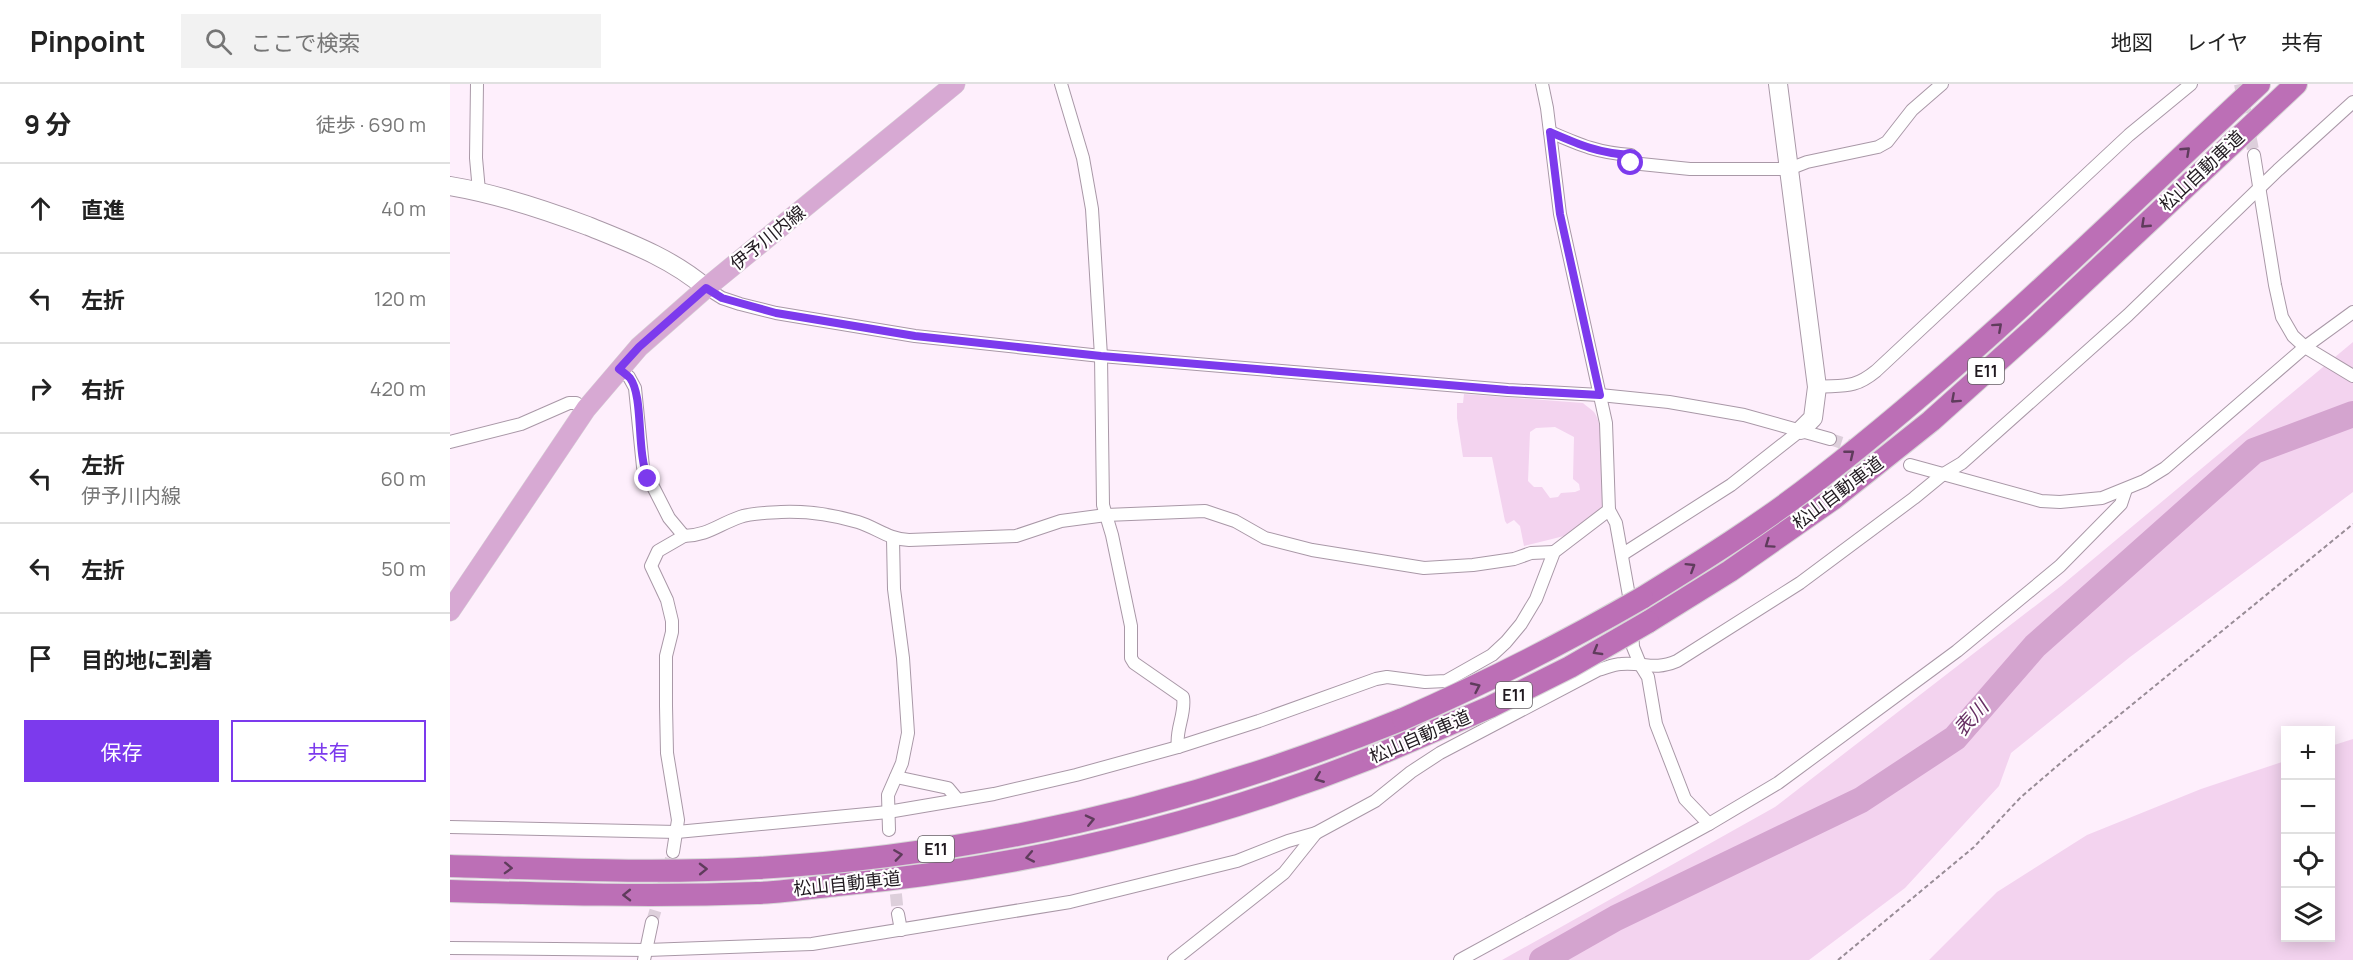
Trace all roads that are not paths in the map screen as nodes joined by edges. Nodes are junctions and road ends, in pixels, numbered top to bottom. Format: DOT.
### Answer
graph roads {
  1 [pos="477,84"];
  2 [pos="955,84"];
  3 [pos="1061,84"];
  4 [pos="1542,84"];
  5 [pos="1779,84"];
  6 [pos="1942,84"];
  7 [pos="2191,84"];
  8 [pos="2259,84"];
  9 [pos="2296,84"];
  10 [pos="2353,102"];
  11 [pos="1550,132"];
  12 [pos="2254,155"];
  13 [pos="1789,169"];
  14 [pos="450,186"];
  15 [pos="2259,189"];
  16 [pos="479,191"];
  17 [pos="706,288"];
  18 [pos="2353,312"];
  19 [pos="2309,350"];
  20 [pos="1101,356"];
  21 [pos="619,369"];
  22 [pos="2353,376"];
  23 [pos="1817,387"];
  24 [pos="1600,395"];
  25 [pos="586,409"];
  26 [pos="1801,430"];
  27 [pos="1830,439"];
  28 [pos="450,441"];
  29 [pos="1911,465"];
  30 [pos="1942,475"];
  31 [pos="2126,489"];
  32 [pos="1609,510"];
  33 [pos="1106,514"];
  34 [pos="684,536"];
  35 [pos="893,539"];
  36 [pos="1554,552"];
  37 [pos="1623,554"];
  38 [pos="450,611"];
  39 [pos="1640,664"];
  40 [pos="1446,681"];
  41 [pos="1178,747"];
  42 [pos="1440,753"];
  43 [pos="896,777"];
  44 [pos="958,800"];
  45 [pos="888,812"];
  46 [pos="1709,824"];
  47 [pos="450,827"];
  48 [pos="889,830"];
  49 [pos="677,832"];
  50 [pos="1316,833"];
  51 [pos="673,852"];
  52 [pos="450,866"];
  53 [pos="450,891"];
  54 [pos="898,914"];
  55 [pos="652,922"];
  56 [pos="901,930"];
  57 [pos="450,948"];
  58 [pos="646,955"];
  59 [pos="1173,960"];
  60 [pos="1460,960"];
  1 -- 16 [label="street"];
  2 -- 17 [label="main road, 伊予川内線"];
  3 -- 20 [label="street"];
  4 -- 11 [label="street"];
  5 -- 13 [label="street"];
  6 -- 13 [label="street"];
  7 -- 23 [label="street"];
  52 -- 8 [label="highway, 松山自動車道 / E11, one-way, bridge"];
  9 -- 53 [label="highway, 松山自動車道 / E11, one-way, bridge"];
  10 -- 15 [label="street"];
  11 -- 13 [label="street"];
  11 -- 24 [label="street"];
  12 -- 15 [label="street"];
  13 -- 23 [label="street"];
  14 -- 16 [label="street"];
  15 -- 19 [label="street"];
  15 -- 30 [label="street"];
  16 -- 17 [label="street"];
  17 -- 20 [label="street"];
  17 -- 21 [label="main road, 伊予川内線"];
  18 -- 19 [label="street"];
  19 -- 22 [label="street"];
  19 -- 31 [label="street"];
  20 -- 24 [label="street"];
  20 -- 33 [label="street"];
  21 -- 25 [label="main road, 伊予川内線"];
  21 -- 34 [label="street"];
  23 -- 26 [label="street"];
  24 -- 26 [label="street"];
  24 -- 32 [label="street"];
  25 -- 28 [label="street"];
  25 -- 38 [label="main road, 伊予川内線"];
  26 -- 27 [label="street"];
  26 -- 37 [label="street"];
  29 -- 30 [label="street"];
  30 -- 31 [label="street"];
  30 -- 39 [label="street"];
  31 -- 46 [label="street"];
  32 -- 36 [label="street"];
  32 -- 37 [label="street"];
  33 -- 35 [label="street"];
  33 -- 36 [label="street"];
  33 -- 41 [label="street"];
  34 -- 35 [label="street"];
  34 -- 49 [label="street"];
  35 -- 43 [label="street"];
  36 -- 40 [label="street"];
  37 -- 39 [label="street"];
  39 -- 42 [label="street"];
  39 -- 46 [label="street"];
  40 -- 41 [label="street"];
  40 -- 42 [label="street"];
  41 -- 44 [label="street"];
  42 -- 50 [label="street"];
  43 -- 44 [label="street"];
  43 -- 45 [label="street"];
  44 -- 45 [label="street"];
  45 -- 48 [label="street"];
  45 -- 49 [label="street"];
  46 -- 60 [label="street"];
  47 -- 49 [label="street"];
  49 -- 51 [label="street"];
  50 -- 56 [label="street"];
  50 -- 59 [label="street"];
  54 -- 56 [label="street"];
  55 -- 58 [label="street"];
  56 -- 58 [label="street"];
  57 -- 58 [label="street"];
}
